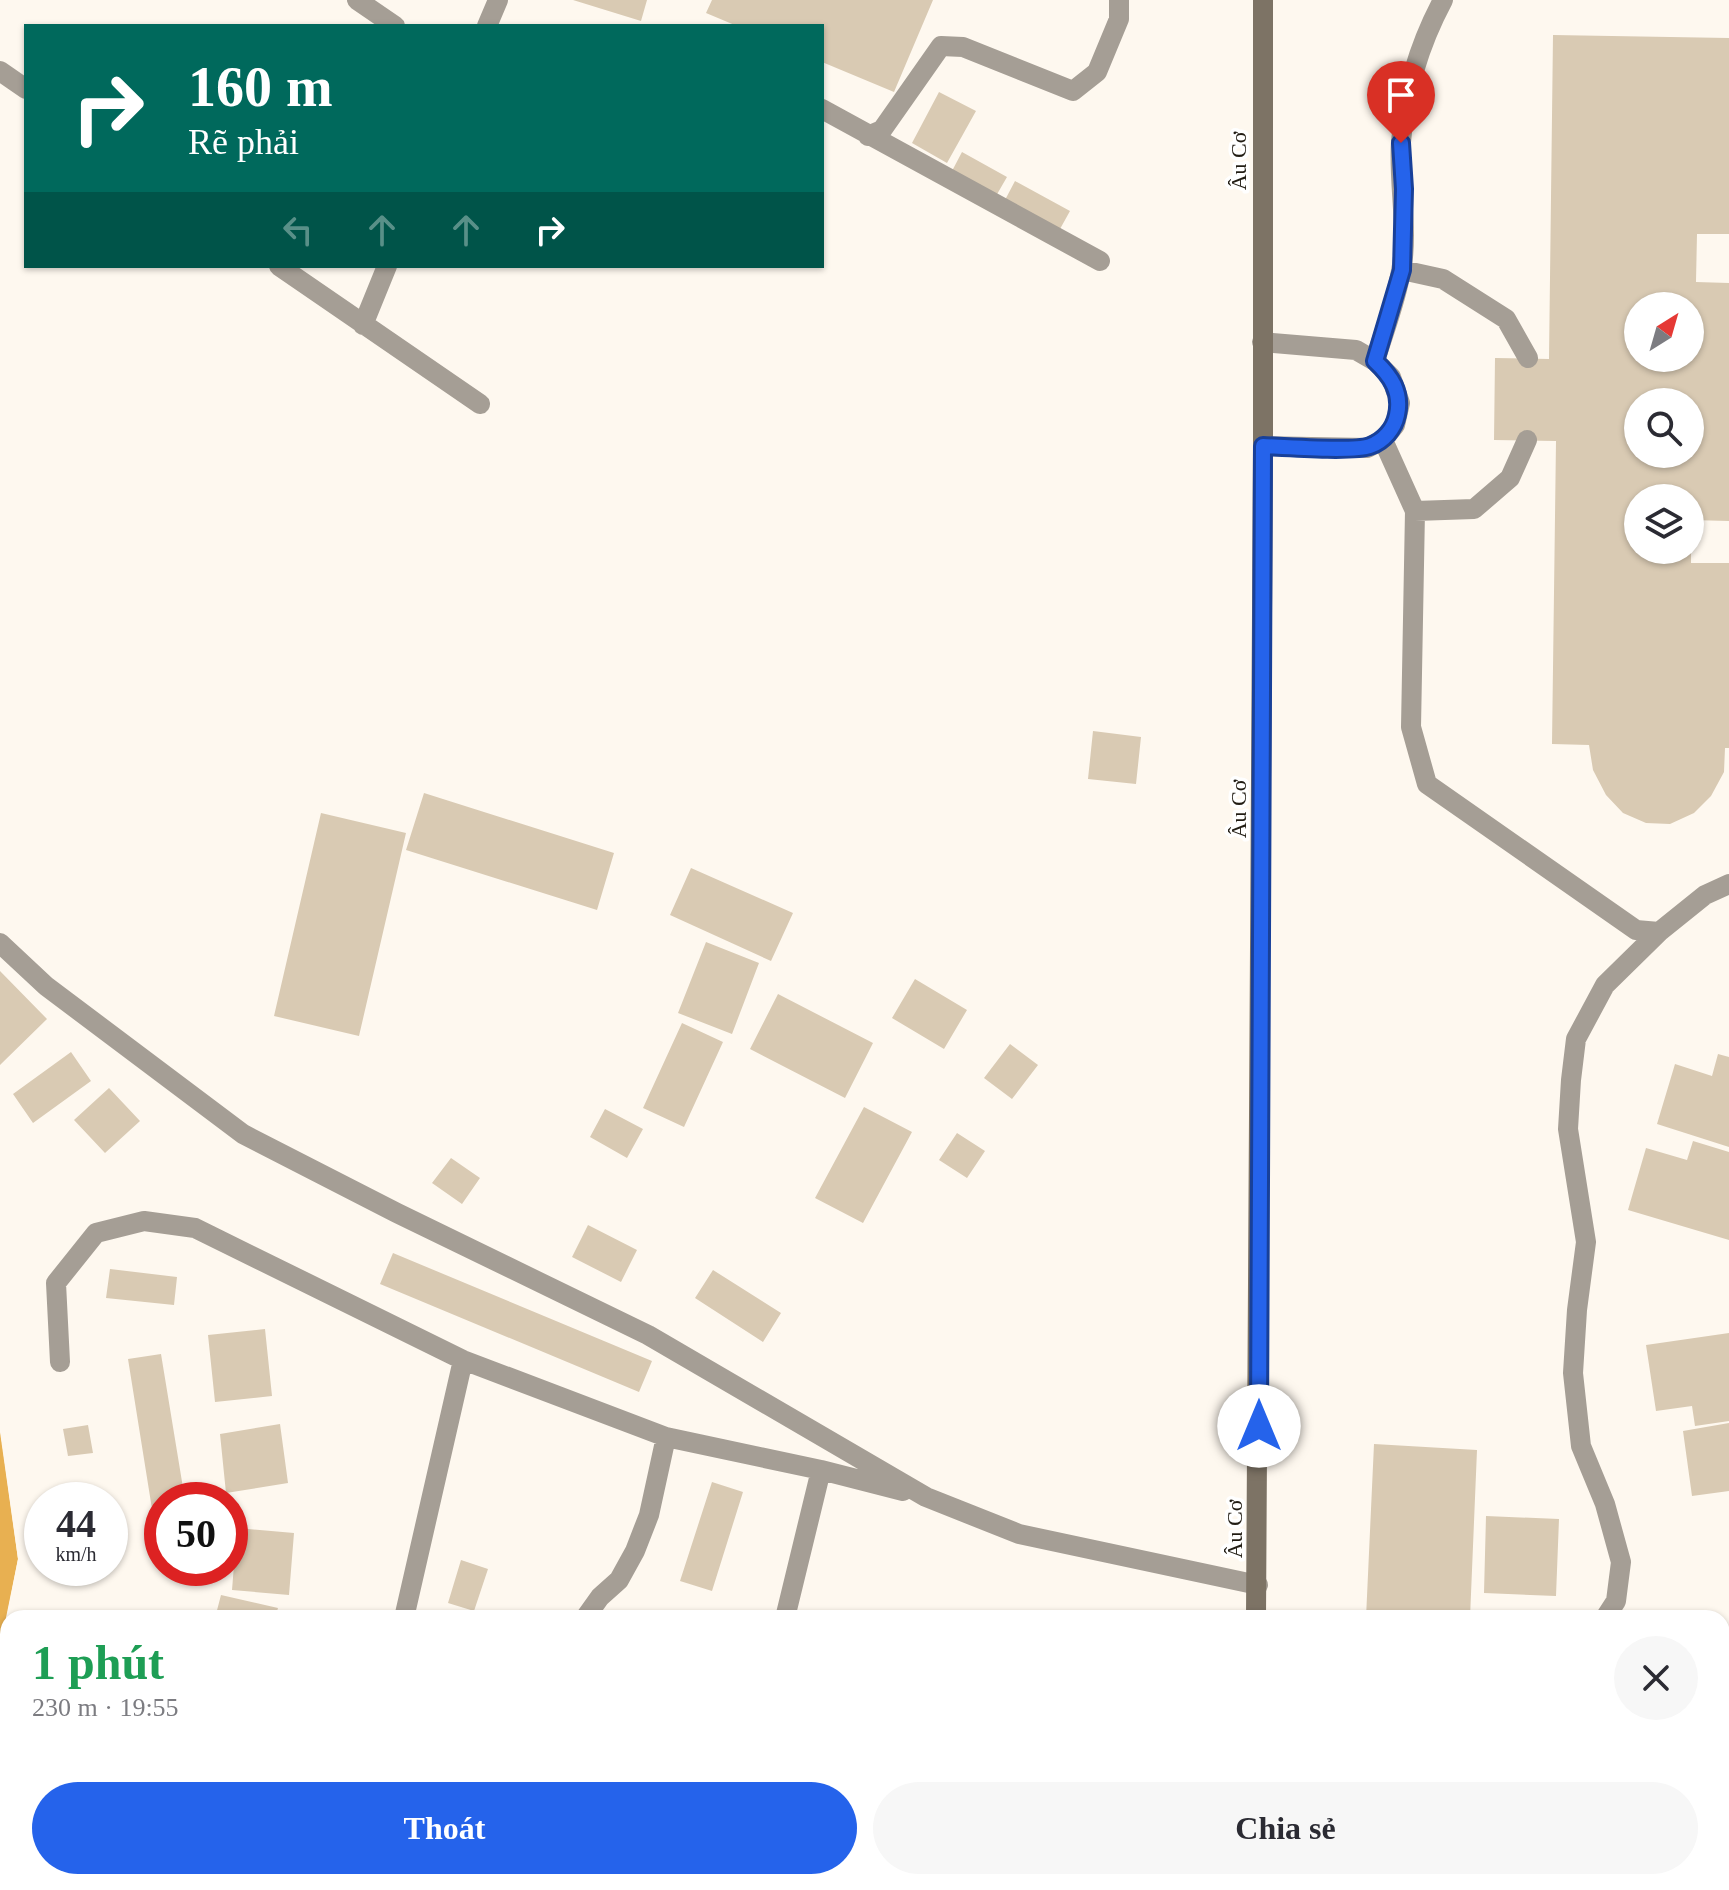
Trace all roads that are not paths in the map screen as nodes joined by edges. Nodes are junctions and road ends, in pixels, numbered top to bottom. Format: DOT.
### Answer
graph roads {
  1 [pos="357,0"];
  2 [pos="498,0"];
  3 [pos="1119,0"];
  4 [pos="1263,0"];
  5 [pos="1443,0"];
  6 [pos="392,24"];
  7 [pos="488,24"];
  8 [pos="0,71"];
  9 [pos="24,88"];
  10 [pos="824,110"];
  11 [pos="868,136"];
  12 [pos="1100,261"];
  13 [pos="282,268"];
  14 [pos="386,268"];
  15 [pos="1402,270"];
  16 [pos="363,325"];
  17 [pos="1262,342"];
  18 [pos="1528,358"];
  19 [pos="1375,361"];
  20 [pos="480,404"];
  21 [pos="1383,440"];
  22 [pos="1527,440"];
  23 [pos="1263,446"];
  24 [pos="1415,511"];
  25 [pos="1729,884"];
  26 [pos="1659,932"];
  27 [pos="0,943"];
  28 [pos="463,1360"];
  29 [pos="60,1362"];
  30 [pos="666,1437"];
  31 [pos="821,1470"];
  32 [pos="926,1497"];
  33 [pos="1258,1585"];
  34 [pos="406,1610"];
  35 [pos="591,1610"];
  36 [pos="787,1610"];
  37 [pos="1256,1610"];
  38 [pos="1610,1610"];
  1 -- 6 [label="street"];
  2 -- 7 [label="street"];
  3 -- 11 [label="street"];
  4 -- 17 [label="main road, Âu Cơ"];
  5 -- 15 [label="street"];
  8 -- 9 [label="street"];
  10 -- 11 [label="street"];
  11 -- 12 [label="street"];
  13 -- 16 [label="street"];
  14 -- 16 [label="street"];
  15 -- 18 [label="street"];
  15 -- 19 [label="street"];
  16 -- 20 [label="street"];
  17 -- 19 [label="street"];
  17 -- 23 [label="main road, Âu Cơ"];
  19 -- 21 [label="street"];
  21 -- 23 [label="street"];
  21 -- 24 [label="street"];
  22 -- 24 [label="street"];
  23 -- 33 [label="main road, Âu Cơ"];
  24 -- 26 [label="street"];
  25 -- 26 [label="street"];
  26 -- 38 [label="street"];
  27 -- 32 [label="street"];
  28 -- 29 [label="street"];
  28 -- 30 [label="street"];
  28 -- 34 [label="street"];
  30 -- 31 [label="street"];
  30 -- 35 [label="street"];
  31 -- 32 [label="street"];
  31 -- 36 [label="street"];
  32 -- 33 [label="street"];
  33 -- 37 [label="main road, Âu Cơ"];
}
